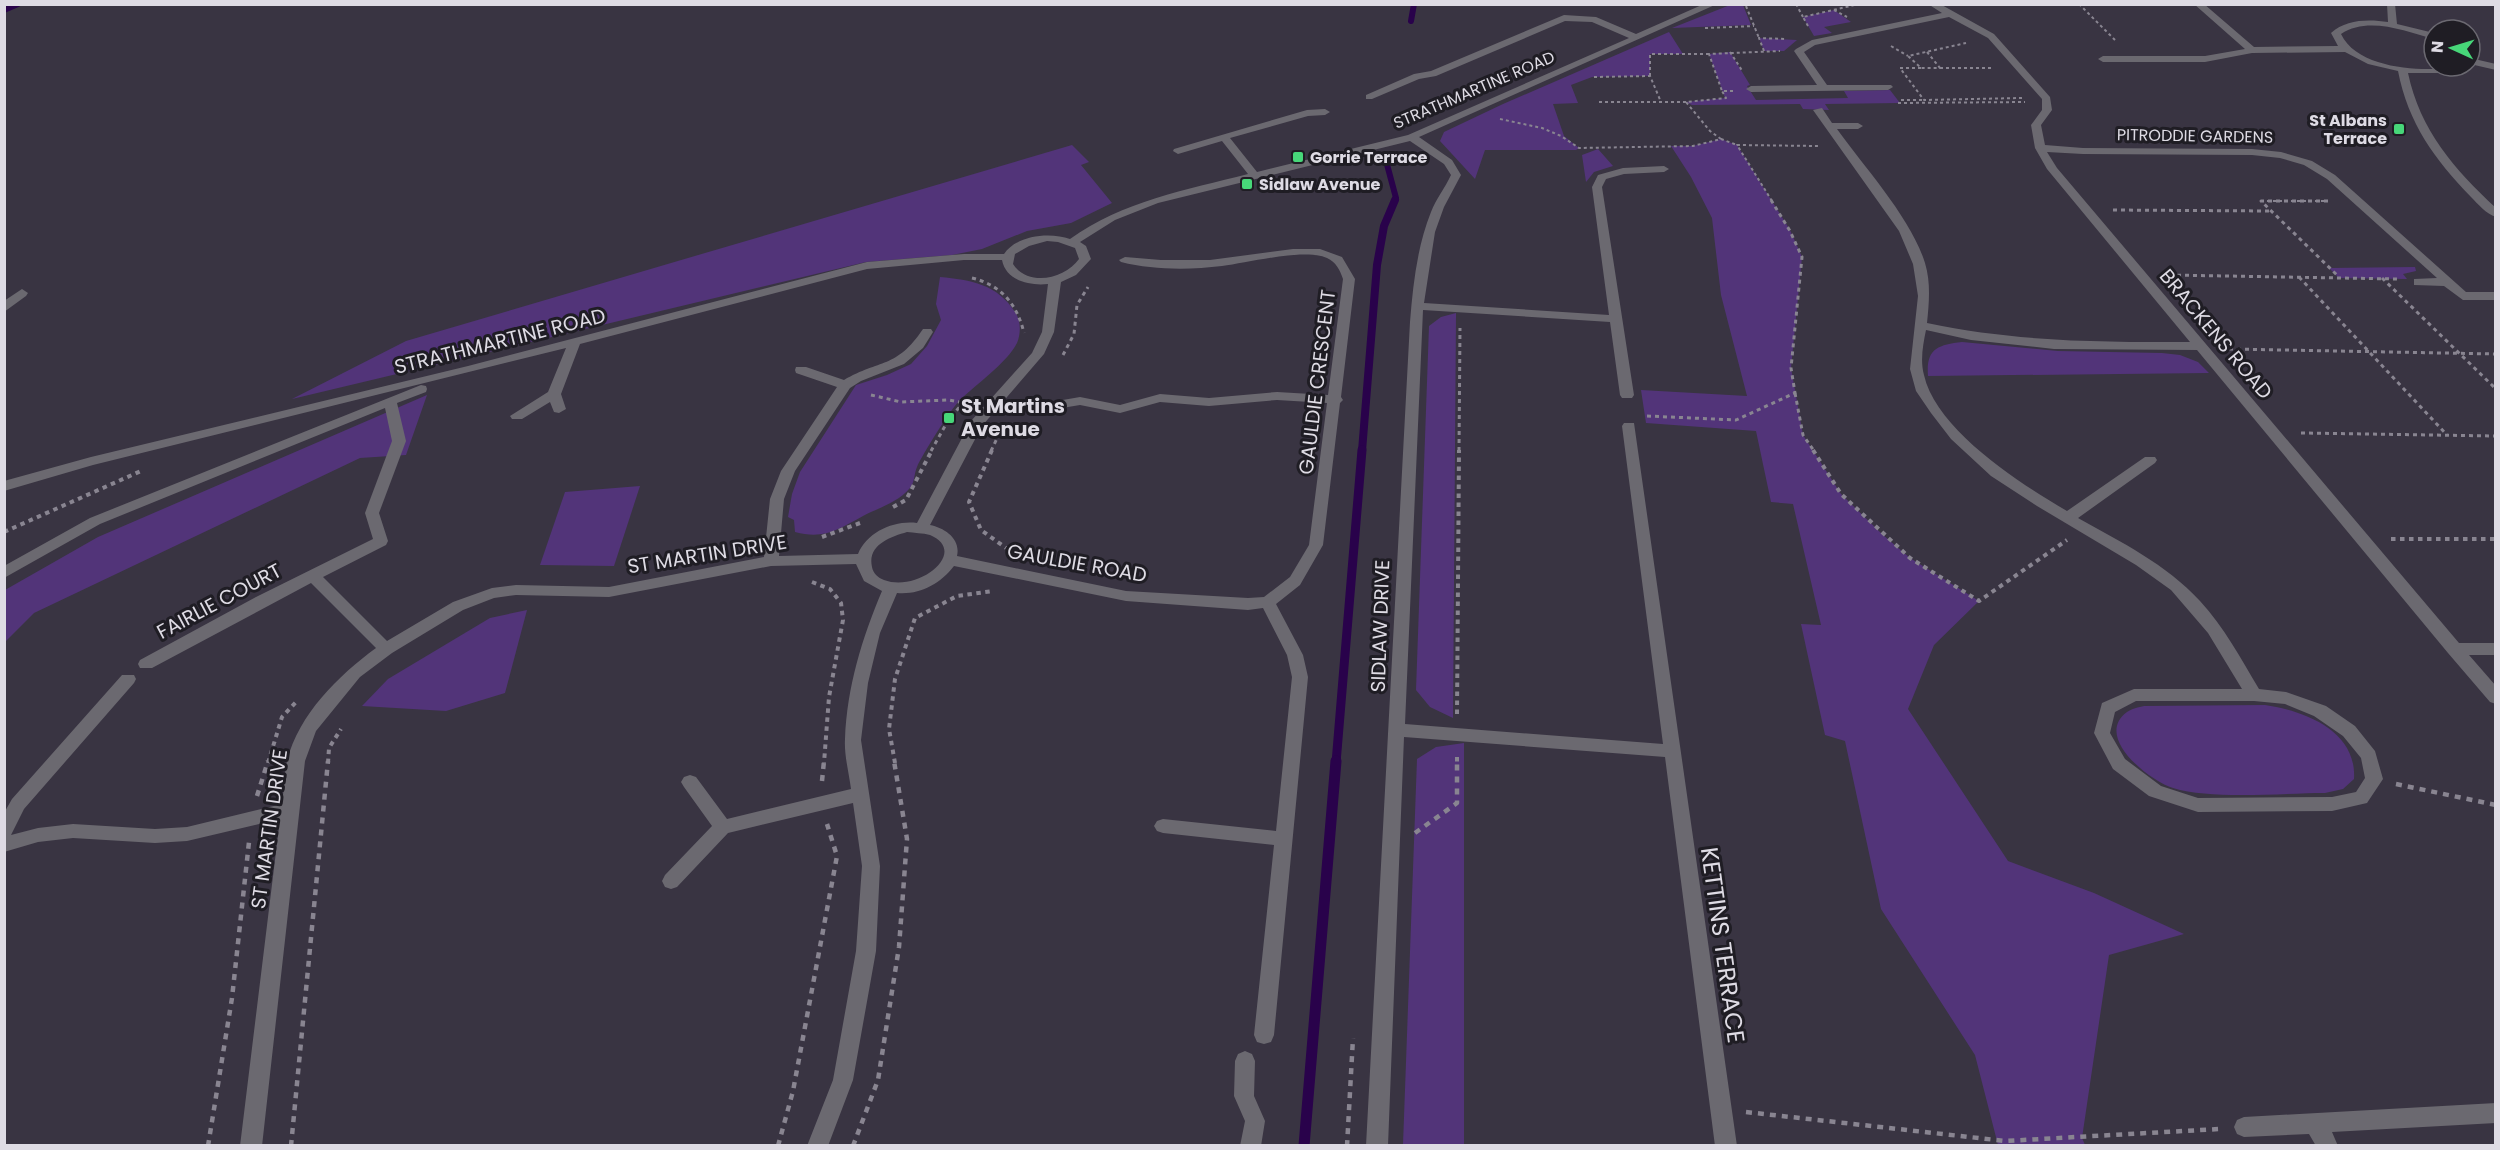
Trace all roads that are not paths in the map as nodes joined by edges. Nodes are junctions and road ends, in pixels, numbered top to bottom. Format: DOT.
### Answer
graph roads {
  1 [pos="1713,4"];
  2 [pos="1932,4"];
  3 [pos="2198,4"];
  4 [pos="2391,4"];
  5 [pos="1949,14"];
  6 [pos="2393,25"];
  7 [pos="2422,33"];
  8 [pos="1638,38"];
  9 [pos="2345,49"];
  10 [pos="2252,50"];
  11 [pos="2103,59"];
  12 [pos="2402,69"];
  13 [pos="2422,71"];
  14 [pos="1888,87"];
  15 [pos="1824,88"];
  16 [pos="1750,89"];
  17 [pos="1368,97"];
  18 [pos="1818,110"];
  19 [pos="1325,112"];
  20 [pos="1830,126"];
  21 [pos="1858,126"];
  22 [pos="1224,137"];
  23 [pos="1412,137"];
  24 [pos="2040,148"];
  25 [pos="1178,151"];
  26 [pos="1664,169"];
  27 [pos="1255,176"];
  28 [pos="2496,214"];
  29 [pos="1072,242"];
  30 [pos="1008,257"];
  31 [pos="1125,260"];
  32 [pos="1055,279"];
  33 [pos="2418,282"];
  34 [pos="2448,282"];
  35 [pos="22,293"];
  36 [pos="2496,296"];
  37 [pos="1418,306"];
  38 [pos="4,308"];
  39 [pos="1615,318"];
  40 [pos="1921,325"];
  41 [pos="927,332"];
  42 [pos="575,342"];
  43 [pos="2200,346"];
  44 [pos="470,369"];
  45 [pos="801,370"];
  46 [pos="845,386"];
  47 [pos="554,394"];
  48 [pos="1627,395"];
  49 [pos="1336,400"];
  50 [pos="390,401"];
  51 [pos="1062,404"];
  52 [pos="559,409"];
  53 [pos="517,416"];
  54 [pos="1635,421"];
  55 [pos="2150,460"];
  56 [pos="4,486"];
  57 [pos="2068,518"];
  58 [pos="922,527"];
  59 [pos="862,559"];
  60 [pos="951,560"];
  61 [pos="771,561"];
  62 [pos="4,573"];
  63 [pos="313,576"];
  64 [pos="891,588"];
  65 [pos="1268,602"];
  66 [pos="386,649"];
  67 [pos="2454,649"];
  68 [pos="2496,649"];
  69 [pos="146,664"];
  70 [pos="128,679"];
  71 [pos="2254,694"];
  72 [pos="2496,698"];
  73 [pos="1397,730"];
  74 [pos="1673,751"];
  75 [pos="690,782"];
  76 [pos="861,794"];
  77 [pos="290,809"];
  78 [pos="1163,826"];
  79 [pos="723,827"];
  80 [pos="4,832"];
  81 [pos="1285,839"];
  82 [pos="4,845"];
  83 [pos="671,881"];
  84 [pos="1264,1035"];
  85 [pos="1245,1061"];
  86 [pos="2496,1113"];
  87 [pos="2314,1123"];
  88 [pos="2244,1127"];
  89 [pos="251,1146"];
  90 [pos="817,1146"];
  91 [pos="1250,1146"];
  92 [pos="1377,1146"];
  93 [pos="1726,1146"];
  94 [pos="2328,1146"];
  1 -- 8 [label="street, STRATHMARTINE ROAD"];
  2 -- 5 [label="street"];
  3 -- 10 [label="street"];
  4 -- 6 [label="street"];
  5 -- 15 [label="street"];
  5 -- 24 [label="street"];
  6 -- 7 [label="street"];
  6 -- 9 [label="street"];
  8 -- 17 [label="street"];
  8 -- 23 [label="street, STRATHMARTINE ROAD"];
  9 -- 10 [label="street"];
  9 -- 12 [label="street"];
  10 -- 11 [label="street"];
  12 -- 13 [label="street"];
  12 -- 28 [label="street"];
  14 -- 15 [label="street"];
  15 -- 16 [label="street"];
  18 -- 20 [label="street"];
  19 -- 22 [label="street"];
  20 -- 21 [label="street"];
  20 -- 40 [label="street"];
  22 -- 25 [label="street"];
  22 -- 27 [label="street"];
  23 -- 27 [label="street, STRATHMARTINE ROAD"];
  23 -- 37 [label="street, SIDLAW DRIVE"];
  24 -- 34 [label="street, PITRODDIE GARDENS"];
  24 -- 43 [label="street, BRACKENS ROAD"];
  26 -- 39 [label="street"];
  27 -- 29 [label="street, STRATHMARTINE ROAD"];
  29 -- 30 [label="street"];
  29 -- 32 [label="street"];
  30 -- 32 [label="street"];
  30 -- 42 [label="street, STRATHMARTINE ROAD"];
  31 -- 49 [label="street, GAULDIE CRESCENT"];
  32 -- 58 [label="street"];
  33 -- 34 [label="street, PITRODDIE GARDENS"];
  34 -- 36 [label="street, PITRODDIE GARDENS"];
  35 -- 38 [label="street"];
  37 -- 39 [label="street"];
  37 -- 73 [label="street, SIDLAW DRIVE"];
  39 -- 48 [label="street"];
  40 -- 43 [label="street"];
  40 -- 57 [label="street"];
  41 -- 46 [label="street"];
  42 -- 44 [label="street, STRATHMARTINE ROAD"];
  42 -- 47 [label="street"];
  43 -- 67 [label="street, BRACKENS ROAD"];
  44 -- 50 [label="street"];
  44 -- 56 [label="street, STRATHMARTINE ROAD"];
  45 -- 46 [label="street"];
  46 -- 61 [label="street"];
  47 -- 52 [label="street"];
  47 -- 53 [label="street"];
  49 -- 51 [label="street"];
  49 -- 65 [label="street, GAULDIE CRESCENT"];
  50 -- 62 [label="street"];
  50 -- 63 [label="street, FAIRLIE COURT"];
  54 -- 74 [label="street, KETTINS TERRACE"];
  55 -- 57 [label="street"];
  57 -- 71 [label="street"];
  58 -- 59 [label="street"];
  58 -- 60 [label="street"];
  59 -- 61 [label="street, ST MARTIN DRIVE"];
  59 -- 64 [label="street"];
  60 -- 64 [label="street"];
  60 -- 65 [label="street, GAULDIE ROAD"];
  61 -- 66 [label="street, ST MARTIN DRIVE"];
  63 -- 66 [label="street, FAIRLIE COURT"];
  63 -- 69 [label="street, FAIRLIE COURT"];
  64 -- 76 [label="street"];
  65 -- 81 [label="street"];
  66 -- 77 [label="street, ST MARTIN DRIVE"];
  67 -- 68 [label="street"];
  67 -- 72 [label="street, BRACKENS ROAD"];
  70 -- 80 [label="street"];
  71 -- 71 [label="street"];
  73 -- 74 [label="street"];
  73 -- 92 [label="street, SIDLAW DRIVE"];
  74 -- 93 [label="street, KETTINS TERRACE"];
  75 -- 79 [label="street"];
  76 -- 79 [label="street"];
  76 -- 90 [label="street"];
  77 -- 82 [label="street"];
  77 -- 89 [label="street, ST MARTIN DRIVE"];
  78 -- 81 [label="street"];
  79 -- 83 [label="street"];
  81 -- 84 [label="street"];
  85 -- 91 [label="street"];
  86 -- 87 [label="street"];
  87 -- 88 [label="street"];
  87 -- 94 [label="street"];
}
